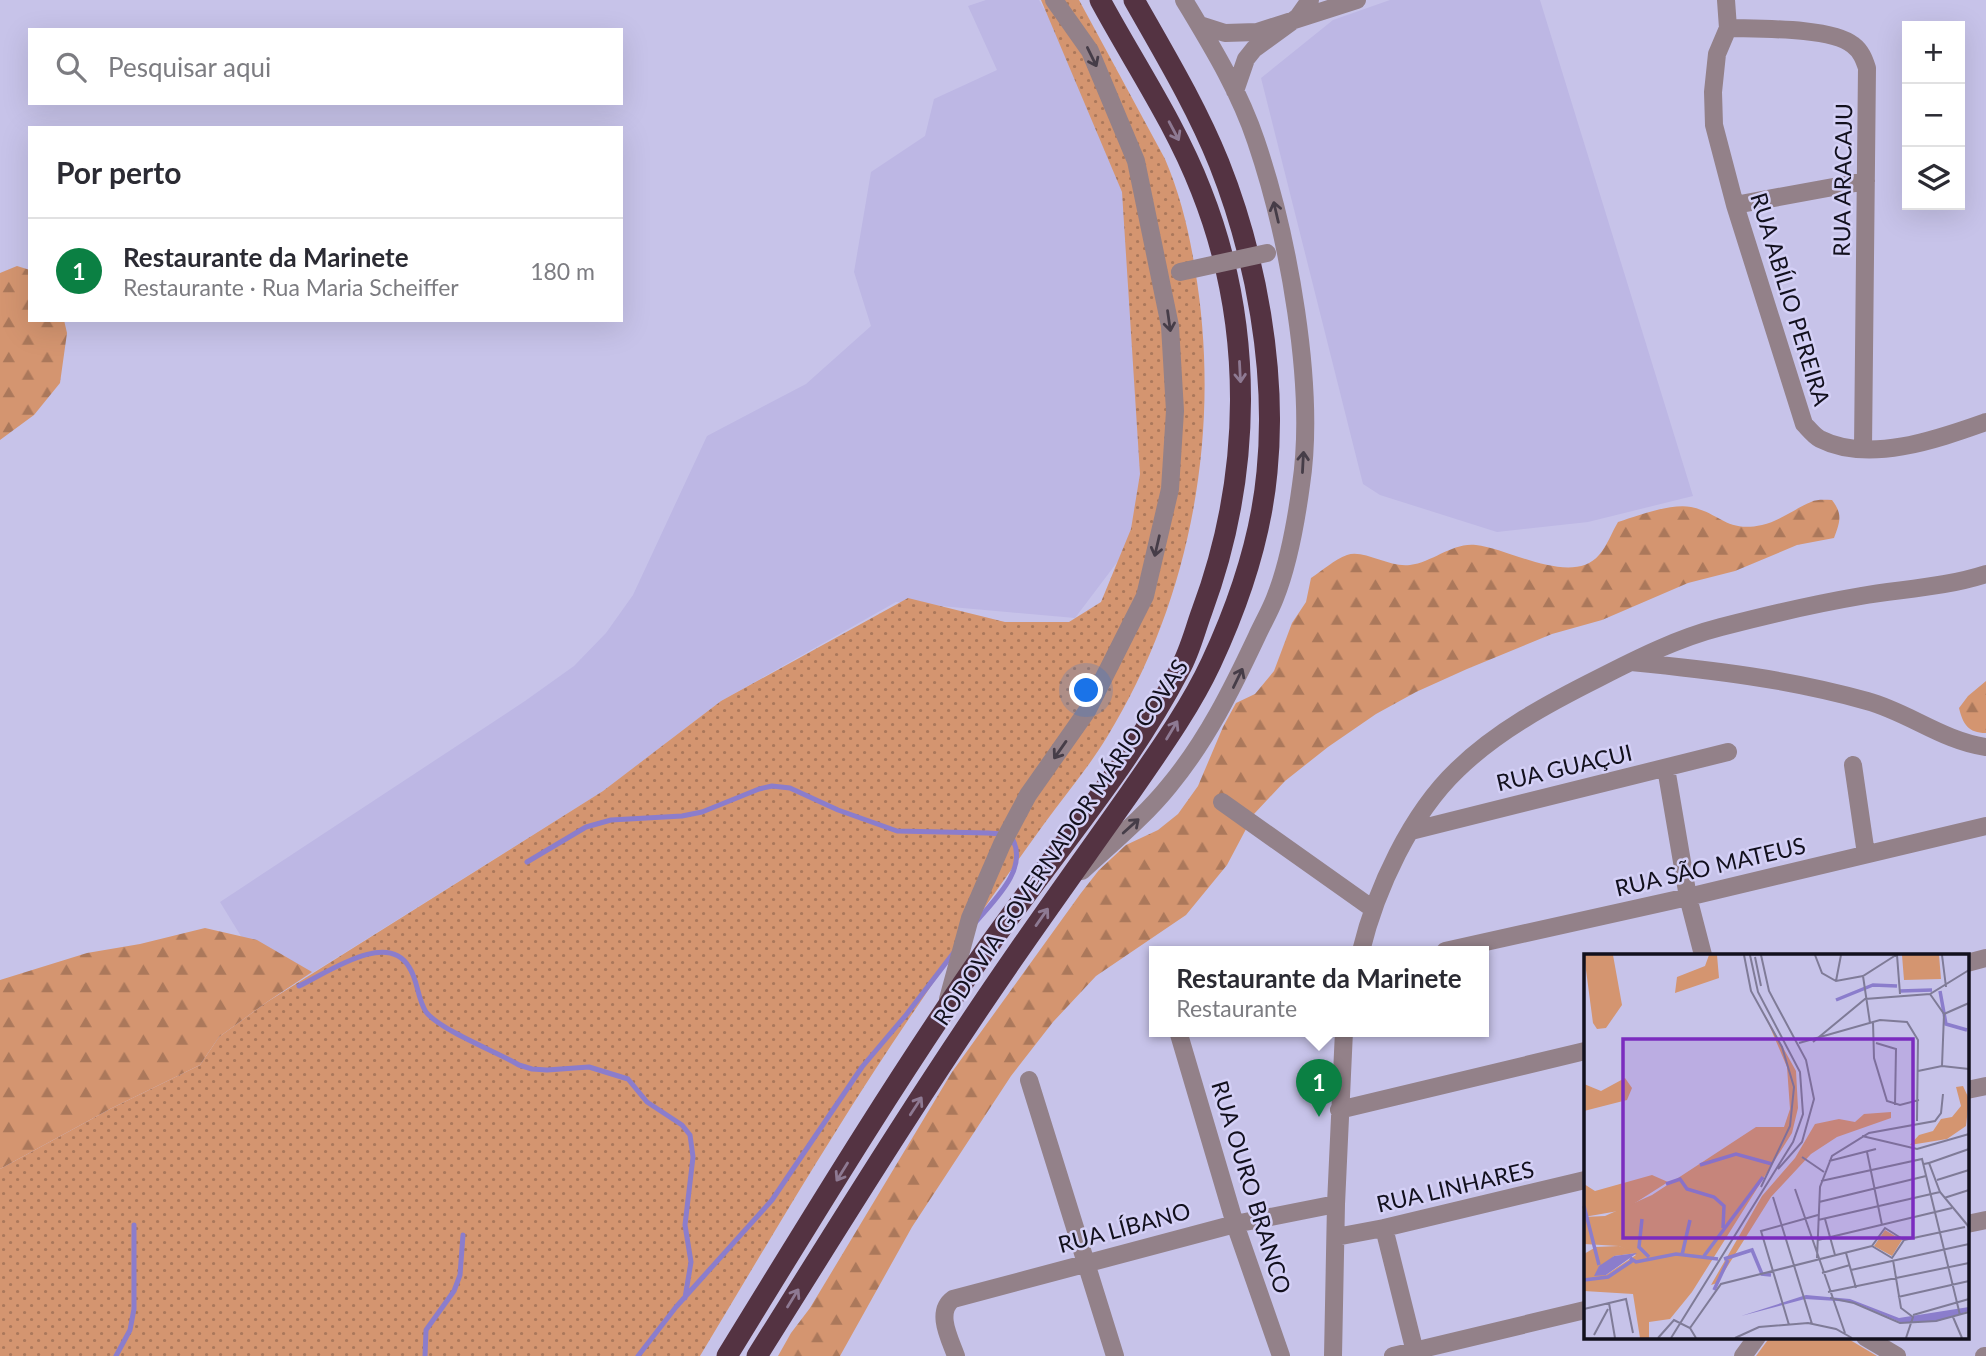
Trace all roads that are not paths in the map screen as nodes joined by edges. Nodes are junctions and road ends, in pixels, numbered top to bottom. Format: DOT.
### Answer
graph roads {
  1 [pos="1054,0"];
  2 [pos="1100,0"];
  3 [pos="1134,0"];
  4 [pos="1184,0"];
  5 [pos="1310,0"];
  6 [pos="1357,0"];
  7 [pos="1726,0"];
  8 [pos="1297,17"];
  9 [pos="1200,25"];
  10 [pos="1728,28"];
  11 [pos="1235,91"];
  12 [pos="1866,181"];
  13 [pos="1735,205"];
  14 [pos="1276,251"];
  15 [pos="1161,276"];
  16 [pos="1986,422"];
  17 [pos="1863,448"];
  18 [pos="1986,574"];
  19 [pos="1630,662"];
  20 [pos="1986,747"];
  21 [pos="1728,752"];
  22 [pos="1853,765"];
  23 [pos="1666,768"];
  24 [pos="1222,802"];
  25 [pos="1986,825"];
  26 [pos="1411,831"];
  27 [pos="1867,854"];
  28 [pos="1062,889"];
  29 [pos="1688,897"];
  30 [pos="1373,909"];
  31 [pos="1362,946"];
  32 [pos="1468,946"];
  33 [pos="1703,954"];
  34 [pos="1986,958"];
  35 [pos="1968,963"];
  36 [pos="945,1011"];
  37 [pos="1180,1037"];
  38 [pos="1344,1037"];
  39 [pos="1584,1051"];
  40 [pos="1028,1080"];
  41 [pos="1986,1086"];
  42 [pos="1968,1090"];
  43 [pos="1339,1110"];
  44 [pos="1584,1180"];
  45 [pos="1336,1204"];
  46 [pos="1986,1220"];
  47 [pos="1235,1224"];
  48 [pos="1968,1224"];
  49 [pos="1384,1228"];
  50 [pos="1336,1237"];
  51 [pos="1087,1262"];
  52 [pos="1584,1310"];
  53 [pos="1756,1338"];
  54 [pos="1867,1338"];
  55 [pos="1416,1353"];
  56 [pos="727,1356"];
  57 [pos="757,1356"];
  58 [pos="956,1356"];
  59 [pos="1115,1356"];
  60 [pos="1281,1356"];
  61 [pos="1333,1356"];
  62 [pos="1393,1356"];
  63 [pos="1743,1356"];
  64 [pos="1897,1356"];
  1 -- 15 [label="street, RODOVIA GOVERNADOR MÁRIO COVAS, one-way"];
  2 -- 36 [label="highway, RODOVIA GOVERNADOR MÁRIO COVAS, one-way"];
  28 -- 3 [label="highway, RODOVIA GOVERNADOR MÁRIO COVAS, one-way"];
  4 -- 9 [label="street"];
  5 -- 8 [label="street"];
  6 -- 8 [label="street"];
  7 -- 10 [label="street, RUA ABÍLIO PEREIRA"];
  8 -- 9 [label="street"];
  8 -- 11 [label="street"];
  9 -- 11 [label="street"];
  10 -- 12 [label="street, RUA ARACAJU"];
  10 -- 13 [label="street, RUA ABÍLIO PEREIRA"];
  14 -- 11 [label="street, one-way"];
  12 -- 13 [label="street"];
  12 -- 17 [label="street, RUA ARACAJU"];
  13 -- 17 [label="street, RUA ABÍLIO PEREIRA"];
  14 -- 15 [label="street, bridge"];
  28 -- 14 [label="street, one-way"];
  15 -- 36 [label="street, RODOVIA GOVERNADOR MÁRIO COVAS, one-way"];
  16 -- 17 [label="street, RUA ABÍLIO PEREIRA"];
  18 -- 19 [label="street"];
  19 -- 20 [label="street"];
  19 -- 26 [label="street"];
  21 -- 23 [label="street, RUA GUAÇUI"];
  22 -- 27 [label="street"];
  23 -- 26 [label="street, RUA GUAÇUI"];
  23 -- 29 [label="street"];
  24 -- 30 [label="street"];
  25 -- 27 [label="street, RUA SÃO MATEUS"];
  26 -- 30 [label="street"];
  27 -- 29 [label="street, RUA SÃO MATEUS"];
  57 -- 28 [label="highway, RODOVIA GOVERNADOR MÁRIO COVAS, one-way"];
  29 -- 32 [label="street, RUA SÃO MATEUS"];
  29 -- 33 [label="street"];
  30 -- 31 [label="street"];
  34 -- 35 [label="street"];
  36 -- 56 [label="highway, RODOVIA GOVERNADOR MÁRIO COVAS, one-way"];
  37 -- 47 [label="street, RUA OURO BRANCO"];
  38 -- 43 [label="street"];
  39 -- 43 [label="street"];
  40 -- 51 [label="street"];
  41 -- 42 [label="street"];
  43 -- 45 [label="street"];
  44 -- 49 [label="street, RUA LINHARES"];
  45 -- 47 [label="street, RUA LÍBANO"];
  45 -- 50 [label="street"];
  46 -- 48 [label="street"];
  47 -- 51 [label="street, RUA LÍBANO"];
  47 -- 60 [label="street, RUA OURO BRANCO"];
  49 -- 50 [label="street, RUA LINHARES"];
  49 -- 55 [label="street"];
  50 -- 61 [label="street"];
  51 -- 58 [label="street, RUA LÍBANO"];
  51 -- 59 [label="street"];
  52 -- 55 [label="street"];
  53 -- 63 [label="street"];
  54 -- 64 [label="street"];
  55 -- 62 [label="street"];
}
